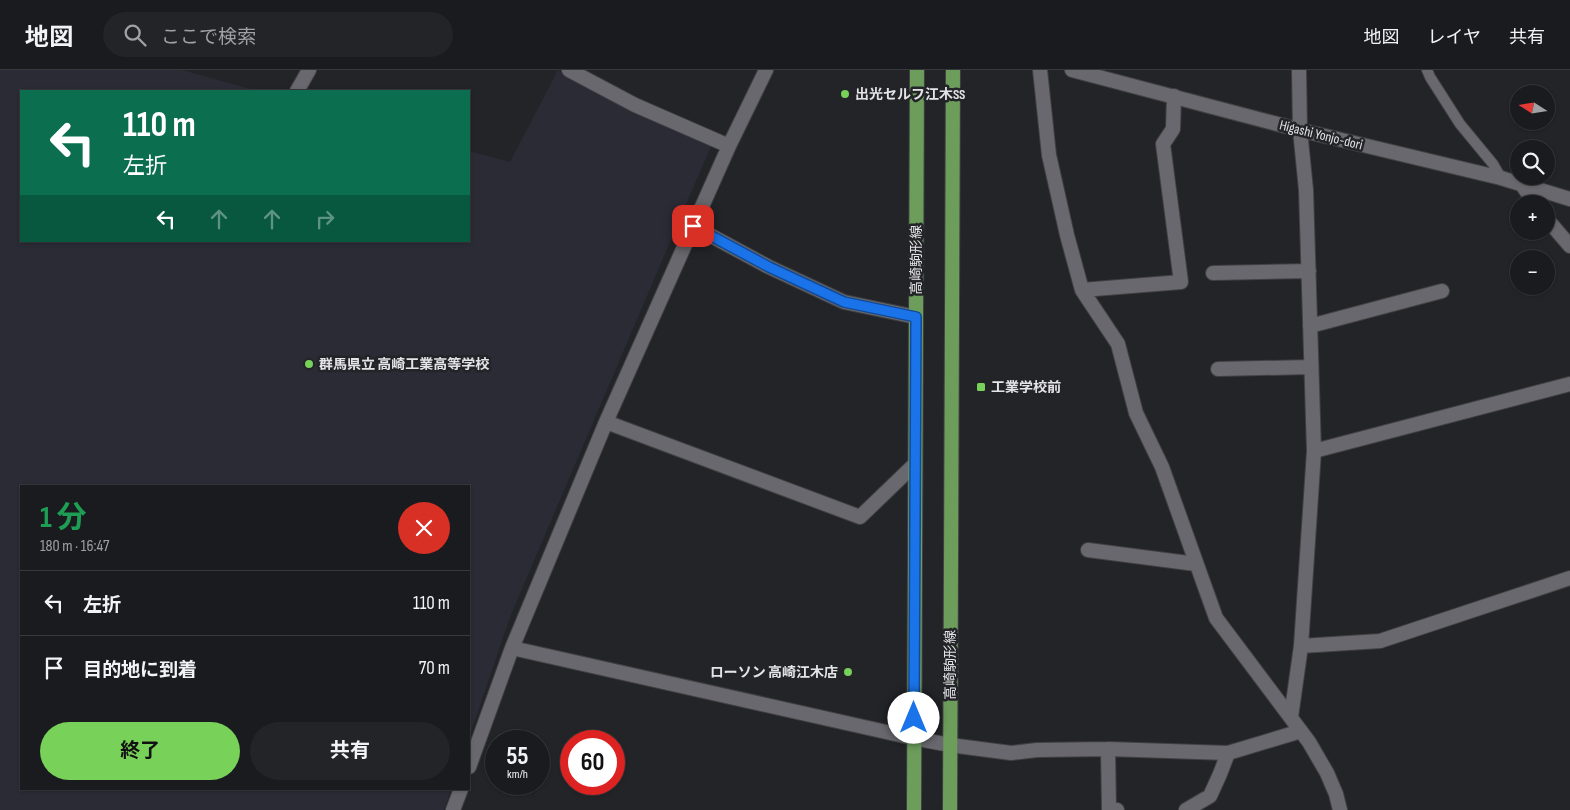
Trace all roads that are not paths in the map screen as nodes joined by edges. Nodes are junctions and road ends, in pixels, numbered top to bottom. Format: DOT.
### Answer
graph roads {
  1 [pos="309,70"];
  2 [pos="569,70"];
  3 [pos="766,70"];
  4 [pos="917,70"];
  5 [pos="953,70"];
  6 [pos="1040,70"];
  7 [pos="1072,70"];
  8 [pos="1299,70"];
  9 [pos="1427,70"];
  10 [pos="298,90"];
  11 [pos="1174,96"];
  12 [pos="1300,130"];
  13 [pos="729,146"];
  14 [pos="1501,178"];
  15 [pos="1524,186"];
  16 [pos="1530,195"];
  17 [pos="1570,199"];
  18 [pos="693,226"];
  19 [pos="1555,228"];
  20 [pos="1570,246"];
  21 [pos="1309,271"];
  22 [pos="1213,273"];
  23 [pos="1082,290"];
  24 [pos="1442,291"];
  25 [pos="916,317"];
  26 [pos="1310,326"];
  27 [pos="1311,367"];
  28 [pos="1218,369"];
  29 [pos="1570,384"];
  30 [pos="606,422"];
  31 [pos="1314,451"];
  32 [pos="915,464"];
  33 [pos="1088,550"];
  34 [pos="1196,564"];
  35 [pos="1570,578"];
  36 [pos="1301,646"];
  37 [pos="512,648"];
  38 [pos="1291,717"];
  39 [pos="1301,732"];
  40 [pos="914,738"];
  41 [pos="950,745"];
  42 [pos="1108,749"];
  43 [pos="1228,753"];
  44 [pos="470,764"];
  45 [pos="461,790"];
  46 [pos="453,810"];
  47 [pos="914,810"];
  48 [pos="950,810"];
  49 [pos="1112,810"];
  50 [pos="1186,810"];
  51 [pos="1340,810"];
  1 -- 10 [label="street"];
  2 -- 13 [label="street"];
  3 -- 13 [label="street"];
  4 -- 25 [label="main road, 高崎駒形線"];
  5 -- 41 [label="main road, 高崎駒形線"];
  6 -- 23 [label="street"];
  7 -- 11 [label="street, Higashi Yonjo-dori"];
  8 -- 12 [label="street"];
  9 -- 14 [label="lane"];
  11 -- 12 [label="street, Higashi Yonjo-dori"];
  11 -- 23 [label="street"];
  12 -- 14 [label="street, Higashi Yonjo-dori"];
  12 -- 21 [label="street"];
  13 -- 18 [label="street"];
  14 -- 15 [label="street, Higashi Yonjo-dori"];
  15 -- 16 [label="street"];
  15 -- 17 [label="street, Higashi Yonjo-dori"];
  18 -- 25 [label="street"];
  18 -- 30 [label="street"];
  19 -- 20 [label="street"];
  21 -- 22 [label="street"];
  21 -- 26 [label="street"];
  23 -- 34 [label="street"];
  24 -- 26 [label="street"];
  25 -- 32 [label="main road, 高崎駒形線"];
  26 -- 27 [label="street"];
  27 -- 28 [label="street"];
  27 -- 31 [label="street"];
  29 -- 31 [label="street"];
  30 -- 32 [label="street"];
  30 -- 37 [label="street"];
  31 -- 36 [label="street"];
  32 -- 40 [label="main road, 高崎駒形線"];
  33 -- 34 [label="street"];
  34 -- 38 [label="street"];
  35 -- 36 [label="street"];
  36 -- 38 [label="street"];
  37 -- 40 [label="street"];
  37 -- 44 [label="street"];
  38 -- 39 [label="street"];
  39 -- 43 [label="street"];
  39 -- 51 [label="street"];
  40 -- 41 [label="street"];
  40 -- 47 [label="main road, 高崎駒形線"];
  41 -- 42 [label="street"];
  41 -- 48 [label="main road, 高崎駒形線"];
  42 -- 43 [label="street"];
  42 -- 49 [label="street"];
  43 -- 50 [label="street"];
  45 -- 46 [label="street"];
}
